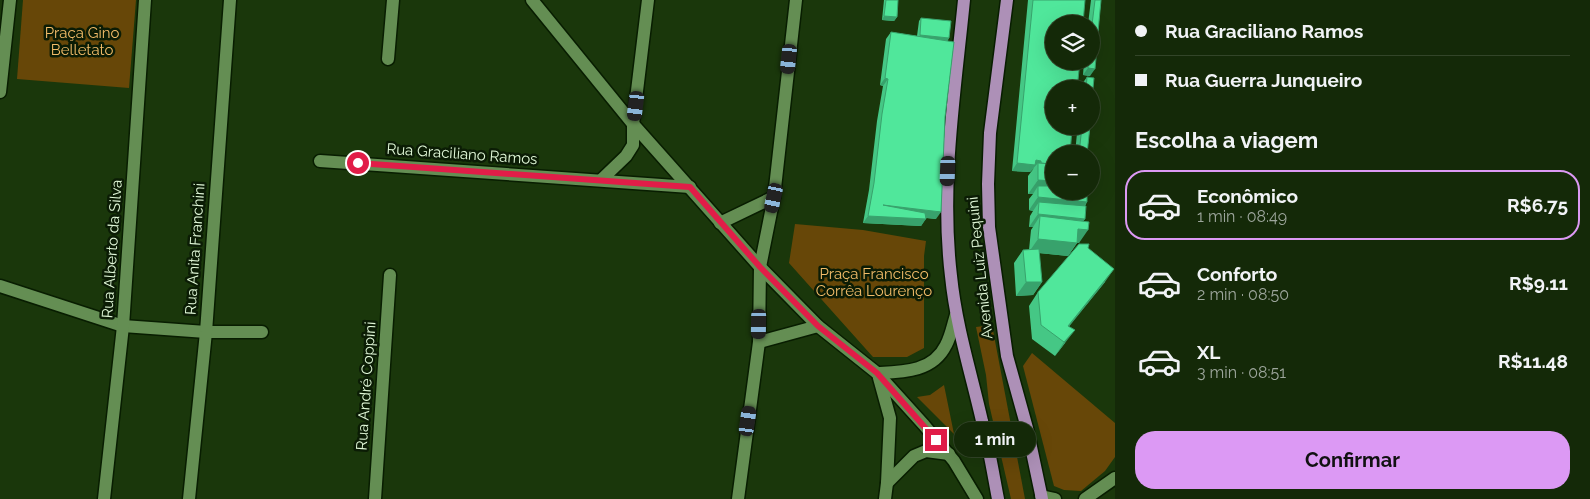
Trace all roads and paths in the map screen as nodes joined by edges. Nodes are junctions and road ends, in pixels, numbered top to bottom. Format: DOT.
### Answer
graph roads {
  1 [pos="10,0"];
  2 [pos="145,0"];
  3 [pos="230,0"];
  4 [pos="393,0"];
  5 [pos="532,0"];
  6 [pos="648,0"];
  7 [pos="796,0"];
  8 [pos="964,0"];
  9 [pos="1007,0"];
  10 [pos="388,58"];
  11 [pos="0,92"];
  12 [pos="634,124"];
  13 [pos="320,161"];
  14 [pos="602,180"];
  15 [pos="690,187"];
  16 [pos="774,198"];
  17 [pos="720,223"];
  18 [pos="760,267"];
  19 [pos="390,275"];
  20 [pos="0,286"];
  21 [pos="956,314"];
  22 [pos="123,326"];
  23 [pos="818,326"];
  24 [pos="206,332"];
  25 [pos="262,332"];
  26 [pos="759,342"];
  27 [pos="877,373"];
  28 [pos="949,454"];
  29 [pos="1115,479"];
  30 [pos="887,483"];
  31 [pos="1041,498"];
  32 [pos="104,499"];
  33 [pos="189,499"];
  34 [pos="374,499"];
  35 [pos="738,499"];
  36 [pos="885,499"];
  37 [pos="977,499"];
  38 [pos="998,499"];
  39 [pos="1055,499"];
  40 [pos="1085,499"];
  41 [pos="1102,499"];
  1 -- 11 [label="street"];
  2 -- 22 [label="street, Rua Alberto da Silva"];
  3 -- 24 [label="street, Rua Anita Franchini"];
  4 -- 10 [label="street"];
  5 -- 12 [label="street"];
  6 -- 12 [label="street"];
  7 -- 16 [label="street"];
  8 -- 21 [label="main road, Avenida Luiz Pequini"];
  9 -- 31 [label="main road, Avenida Luiz Pequini"];
  12 -- 14 [label="street"];
  12 -- 15 [label="street"];
  13 -- 14 [label="street, Rua Graciliano Ramos"];
  14 -- 15 [label="street, Rua Graciliano Ramos"];
  15 -- 17 [label="street"];
  16 -- 17 [label="street"];
  16 -- 18 [label="street"];
  17 -- 18 [label="street"];
  18 -- 23 [label="street"];
  18 -- 26 [label="street"];
  19 -- 34 [label="street, Rua André Coppini"];
  20 -- 22 [label="street"];
  21 -- 27 [label="street"];
  21 -- 38 [label="main road, Avenida Luiz Pequini"];
  22 -- 24 [label="street"];
  22 -- 32 [label="street, Rua Alberto da Silva"];
  23 -- 26 [label="street"];
  23 -- 27 [label="street"];
  24 -- 25 [label="street"];
  24 -- 33 [label="street, Rua Anita Franchini"];
  26 -- 35 [label="street"];
  27 -- 28 [label="street"];
  27 -- 30 [label="street"];
  28 -- 30 [label="street"];
  28 -- 37 [label="street"];
  29 -- 40 [label="street"];
  29 -- 41 [label="street"];
  30 -- 36 [label="street"];
  31 -- 39 [label="street"];
}
